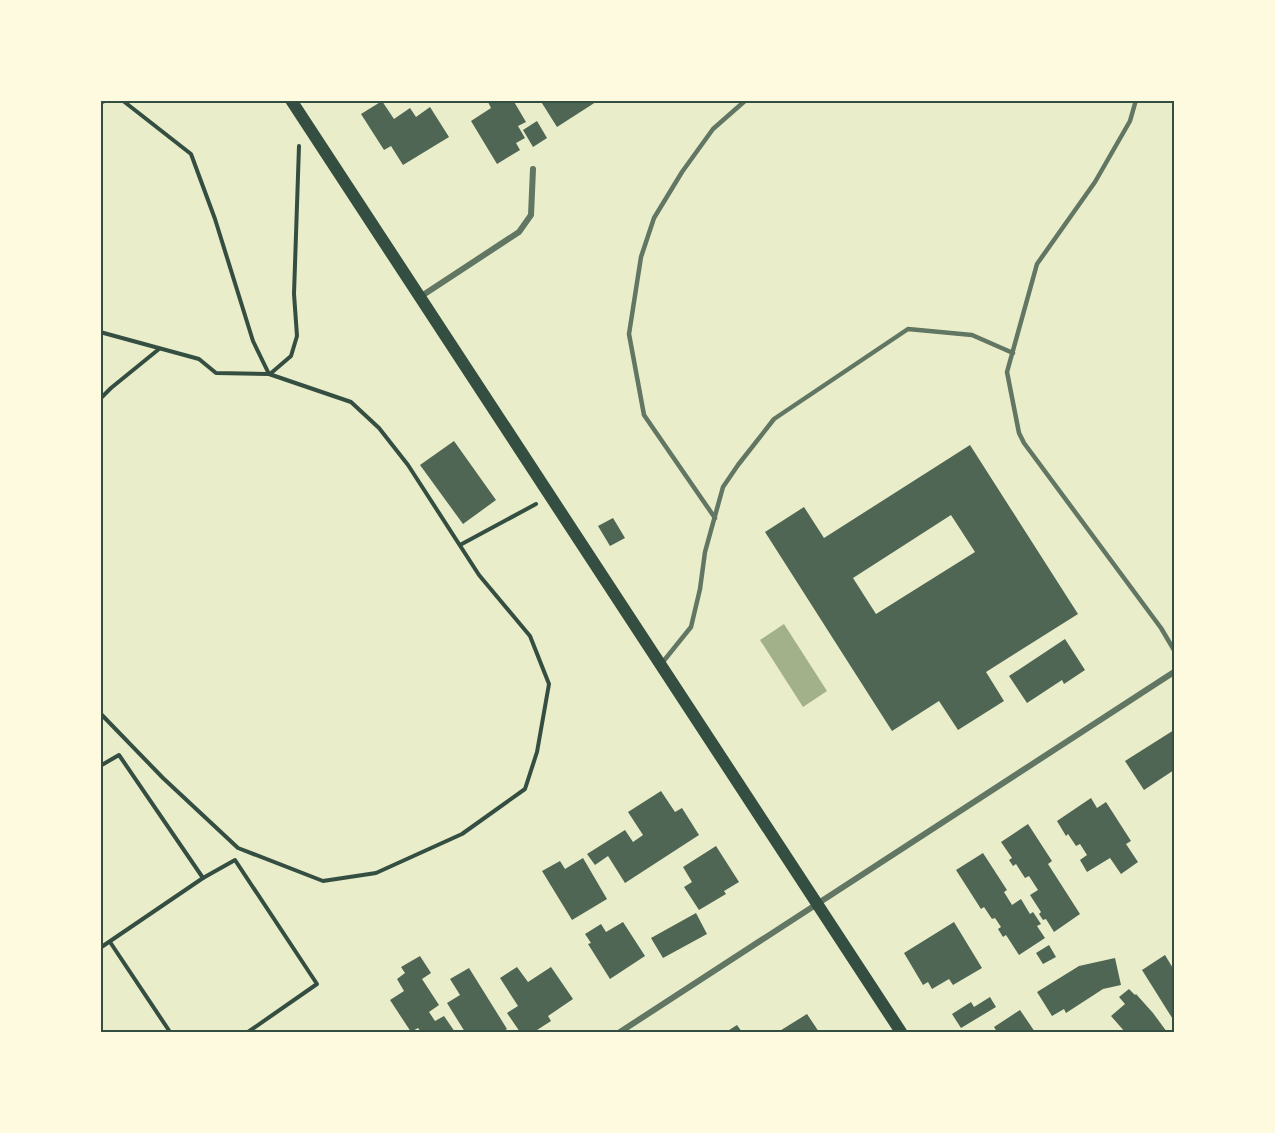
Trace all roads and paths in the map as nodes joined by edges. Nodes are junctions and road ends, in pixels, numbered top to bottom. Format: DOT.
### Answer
graph roads {
  1 [pos="107,100"];
  2 [pos="122,100"];
  3 [pos="291,100"];
  4 [pos="746,100"];
  5 [pos="1136,100"];
  6 [pos="100,103"];
  7 [pos="300,115"];
  8 [pos="533,169"];
  9 [pos="419,298"];
  10 [pos="100,332"];
  11 [pos="160,349"];
  12 [pos="1012,353"];
  13 [pos="269,374"];
  14 [pos="100,399"];
  15 [pos="549,497"];
  16 [pos="715,518"];
  17 [pos="460,545"];
  18 [pos="1174,651"];
  19 [pos="661,665"];
  20 [pos="1174,672"];
  21 [pos="100,713"];
  22 [pos="100,766"];
  23 [pos="203,878"];
  24 [pos="817,904"];
  25 [pos="110,942"];
  26 [pos="100,948"];
  27 [pos="170,1032"];
  28 [pos="248,1032"];
  29 [pos="620,1032"];
  30 [pos="901,1032"];
  1 -- 6 [label="path"];
  2 -- 13 [label="path"];
  3 -- 7 [label="main road"];
  4 -- 16 [label="lane"];
  5 -- 12 [label="lane"];
  7 -- 9 [label="main road"];
  7 -- 13 [label="path"];
  8 -- 9 [label="street"];
  9 -- 15 [label="main road"];
  10 -- 11 [label="path"];
  11 -- 13 [label="path"];
  11 -- 14 [label="path"];
  12 -- 16 [label="lane"];
  12 -- 18 [label="lane"];
  13 -- 17 [label="path"];
  15 -- 17 [label="path"];
  15 -- 19 [label="main road"];
  16 -- 19 [label="lane"];
  17 -- 21 [label="path"];
  19 -- 24 [label="main road"];
  20 -- 24 [label="street"];
  22 -- 23 [label="path"];
  23 -- 25 [label="path"];
  23 -- 28 [label="path"];
  24 -- 29 [label="street"];
  24 -- 30 [label="main road"];
  25 -- 26 [label="path"];
  25 -- 27 [label="path"];
}
